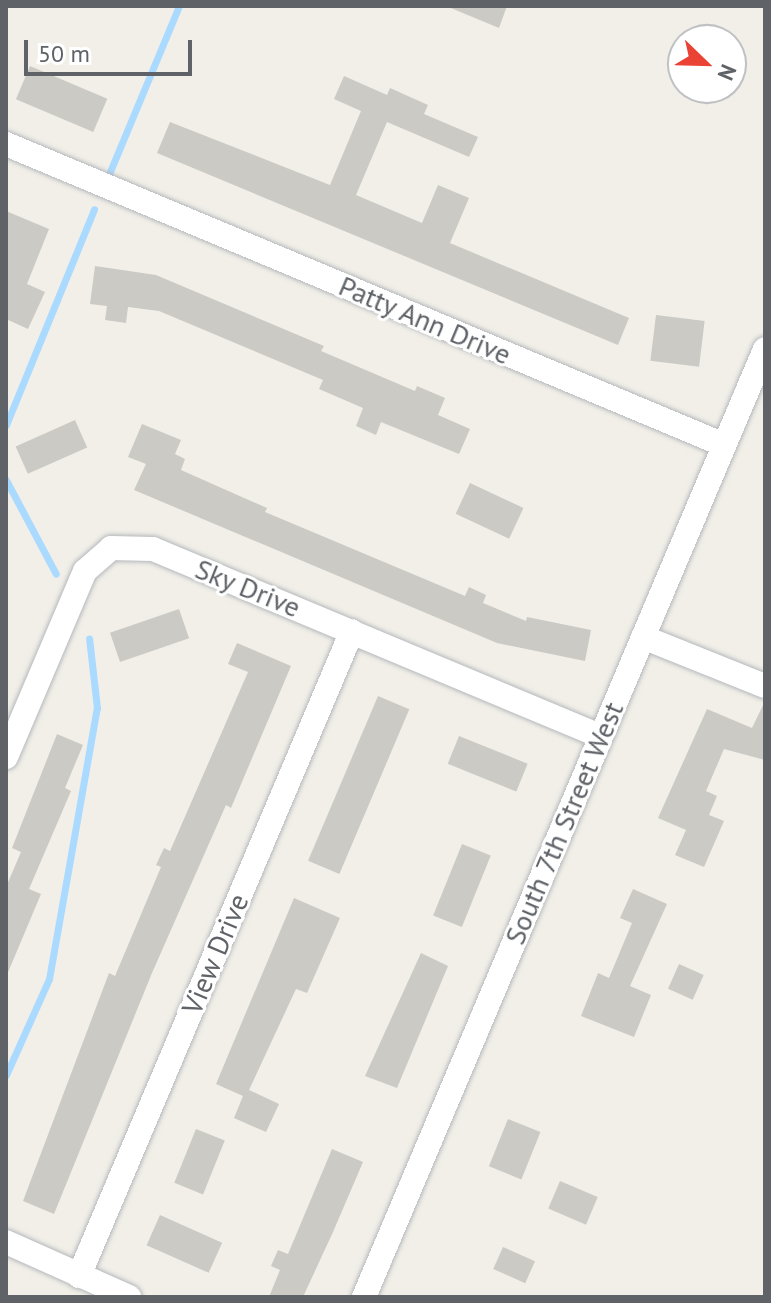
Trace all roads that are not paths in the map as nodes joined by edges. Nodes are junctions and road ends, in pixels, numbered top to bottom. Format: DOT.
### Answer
graph roads {
  1 [pos="6,144"];
  2 [pos="765,349"];
  3 [pos="724,445"];
  4 [pos="352,631"];
  5 [pos="643,637"];
  6 [pos="765,686"];
  7 [pos="599,736"];
  8 [pos="6,757"];
  9 [pos="6,1242"];
  10 [pos="79,1276"];
  11 [pos="129,1297"];
  12 [pos="364,1297"];
  1 -- 3 [label="street, Patty Ann Drive"];
  2 -- 3 [label="street, South 7th Street West"];
  3 -- 5 [label="street, South 7th Street West"];
  4 -- 7 [label="street, Sky Drive"];
  4 -- 8 [label="street, Sky Drive"];
  4 -- 10 [label="street, View Drive"];
  5 -- 6 [label="street"];
  5 -- 7 [label="street, South 7th Street West"];
  7 -- 12 [label="street, South 7th Street West"];
  9 -- 10 [label="street"];
  10 -- 11 [label="street"];
}
